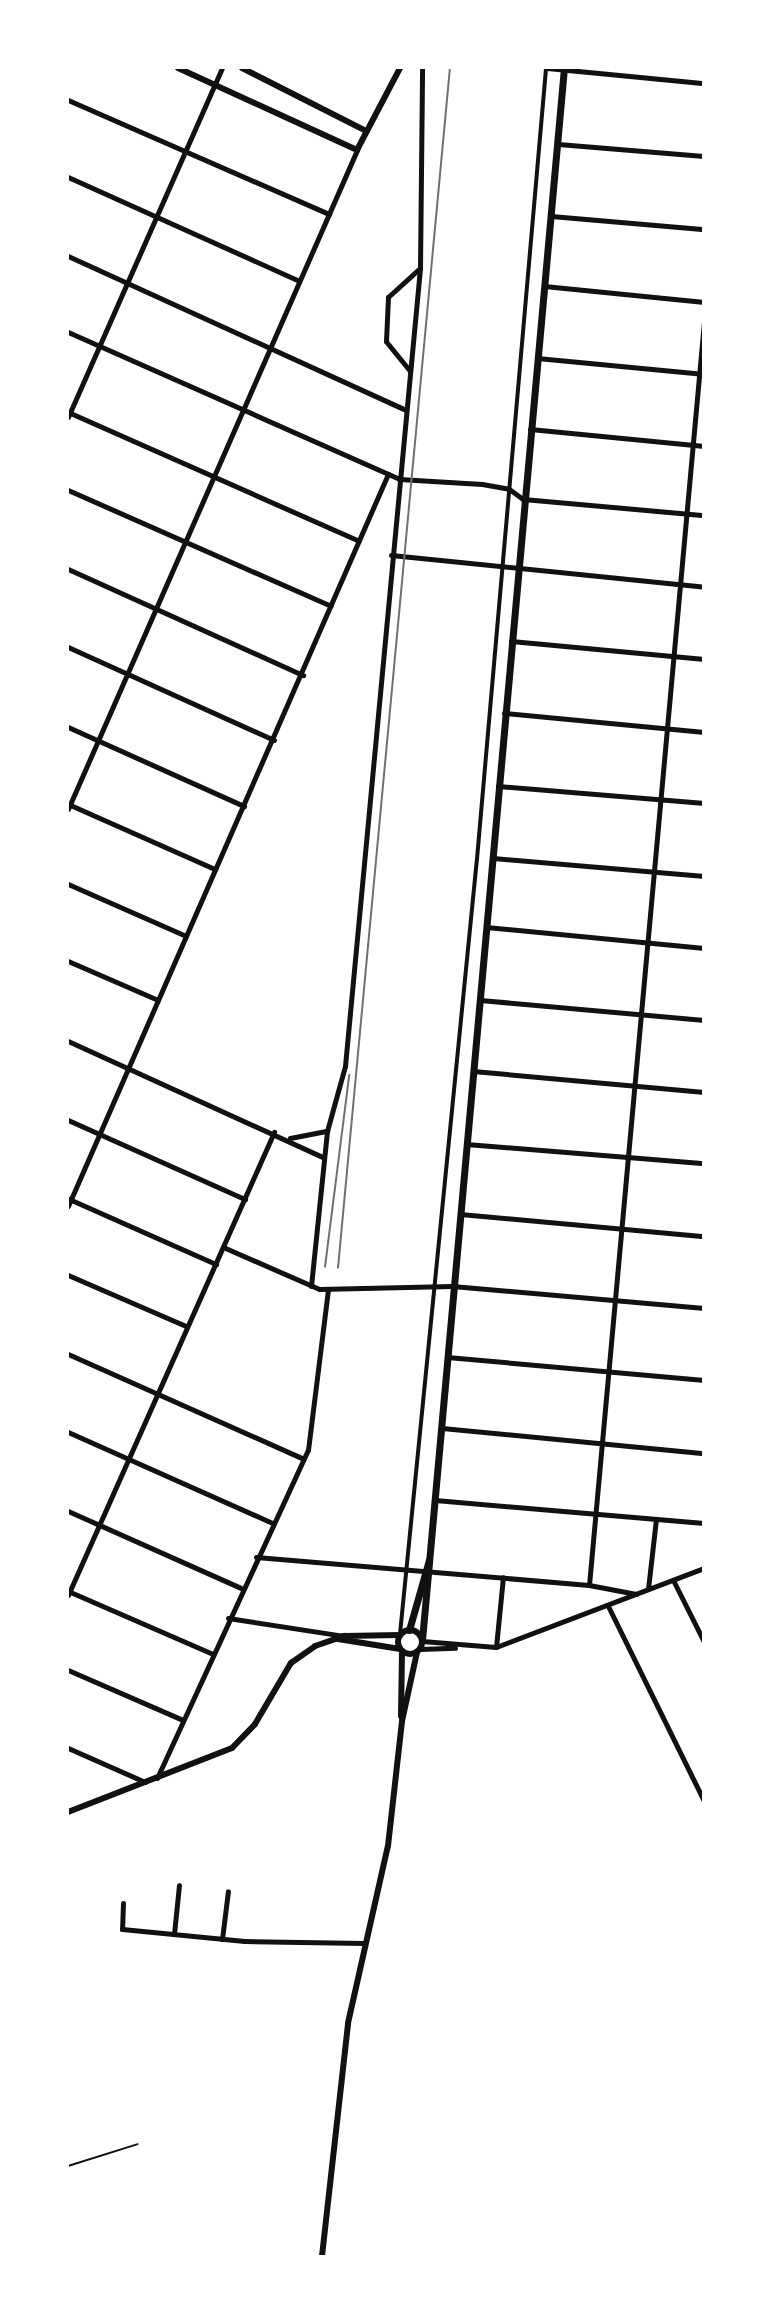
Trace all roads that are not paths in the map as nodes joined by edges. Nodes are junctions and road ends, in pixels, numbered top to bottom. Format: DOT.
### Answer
graph roads {
  1 [pos="178,68"];
  2 [pos="222,68"];
  3 [pos="242,68"];
  4 [pos="398,68"];
  5 [pos="422,68"];
  6 [pos="546,68"];
  7 [pos="564,69"];
  8 [pos="704,83"];
  9 [pos="215,84"];
  10 [pos="68,100"];
  11 [pos="366,131"];
  12 [pos="558,144"];
  13 [pos="357,150"];
  14 [pos="184,152"];
  15 [pos="704,156"];
  16 [pos="68,177"];
  17 [pos="329,214"];
  18 [pos="156,216"];
  19 [pos="551,216"];
  20 [pos="704,229"];
  21 [pos="68,256"];
  22 [pos="420,268"];
  23 [pos="127,281"];
  24 [pos="299,281"];
  25 [pos="544,286"];
  26 [pos="704,302"];
  27 [pos="704,321"];
  28 [pos="68,332"];
  29 [pos="271,345"];
  30 [pos="99,346"];
  31 [pos="537,358"];
  32 [pos="410,371"];
  33 [pos="701,373"];
  34 [pos="243,410"];
  35 [pos="406,410"];
  36 [pos="68,414"];
  37 [pos="530,429"];
  38 [pos="692,445"];
  39 [pos="704,446"];
  40 [pos="388,474"];
  41 [pos="214,477"];
  42 [pos="399,479"];
  43 [pos="510,489"];
  44 [pos="68,490"];
  45 [pos="523,499"];
  46 [pos="686,514"];
  47 [pos="704,515"];
  48 [pos="359,541"];
  49 [pos="185,542"];
  50 [pos="391,555"];
  51 [pos="503,566"];
  52 [pos="518,567"];
  53 [pos="68,568"];
  54 [pos="678,585"];
  55 [pos="704,588"];
  56 [pos="331,606"];
  57 [pos="156,608"];
  58 [pos="511,641"];
  59 [pos="68,647"];
  60 [pos="672,656"];
  61 [pos="704,659"];
  62 [pos="127,674"];
  63 [pos="303,675"];
  64 [pos="504,713"];
  65 [pos="68,727"];
  66 [pos="665,729"];
  67 [pos="704,732"];
  68 [pos="274,740"];
  69 [pos="98,741"];
  70 [pos="498,786"];
  71 [pos="659,799"];
  72 [pos="704,803"];
  73 [pos="68,806"];
  74 [pos="244,806"];
  75 [pos="493,858"];
  76 [pos="215,869"];
  77 [pos="652,871"];
  78 [pos="704,876"];
  79 [pos="68,884"];
  80 [pos="486,927"];
  81 [pos="186,936"];
  82 [pos="646,942"];
  83 [pos="704,948"];
  84 [pos="68,961"];
  85 [pos="158,1000"];
  86 [pos="480,1000"];
  87 [pos="640,1014"];
  88 [pos="704,1020"];
  89 [pos="68,1041"];
  90 [pos="127,1069"];
  91 [pos="473,1071"];
  92 [pos="633,1086"];
  93 [pos="704,1092"];
  94 [pos="68,1120"];
  95 [pos="327,1131"];
  96 [pos="274,1132"];
  97 [pos="99,1134"];
  98 [pos="290,1138"];
  99 [pos="466,1144"];
  100 [pos="323,1157"];
  101 [pos="627,1158"];
  102 [pos="704,1163"];
  103 [pos="69,1199"];
  104 [pos="244,1199"];
  105 [pos="68,1206"];
  106 [pos="460,1214"];
  107 [pos="620,1229"];
  108 [pos="704,1236"];
  109 [pos="223,1247"];
  110 [pos="216,1264"];
  111 [pos="68,1275"];
  112 [pos="311,1286"];
  113 [pos="436,1286"];
  114 [pos="452,1286"];
  115 [pos="328,1290"];
  116 [pos="614,1300"];
  117 [pos="704,1308"];
  118 [pos="186,1326"];
  119 [pos="68,1354"];
  120 [pos="447,1357"];
  121 [pos="606,1371"];
  122 [pos="704,1380"];
  123 [pos="156,1394"];
  124 [pos="442,1428"];
  125 [pos="68,1432"];
  126 [pos="600,1442"];
  127 [pos="704,1453"];
  128 [pos="302,1458"];
  129 [pos="128,1459"];
  130 [pos="435,1500"];
  131 [pos="68,1511"];
  132 [pos="595,1514"];
  133 [pos="656,1519"];
  134 [pos="272,1522"];
  135 [pos="704,1523"];
  136 [pos="98,1525"];
  137 [pos="255,1557"];
  138 [pos="704,1568"];
  139 [pos="410,1569"];
  140 [pos="428,1570"];
  141 [pos="503,1577"];
  142 [pos="673,1580"];
  143 [pos="589,1585"];
  144 [pos="241,1588"];
  145 [pos="648,1589"];
  146 [pos="68,1592"];
  147 [pos="636,1594"];
  148 [pos="608,1606"];
  149 [pos="228,1618"];
  150 [pos="409,1630"];
  151 [pos="400,1635"];
  152 [pos="346,1638"];
  153 [pos="422,1641"];
  154 [pos="704,1642"];
  155 [pos="460,1647"];
  156 [pos="496,1647"];
  157 [pos="401,1650"];
  158 [pos="418,1650"];
  159 [pos="213,1654"];
  160 [pos="68,1670"];
  161 [pos="183,1720"];
  162 [pos="402,1721"];
  163 [pos="68,1748"];
  164 [pos="156,1780"];
  165 [pos="147,1783"];
  166 [pos="704,1801"];
  167 [pos="68,1812"];
  168 [pos="179,1885"];
  169 [pos="228,1891"];
  170 [pos="123,1903"];
  171 [pos="174,1934"];
  172 [pos="222,1939"];
  173 [pos="364,1943"];
  174 [pos="138,2144"];
  175 [pos="68,2166"];
  176 [pos="322,2256"];
  1 -- 9 [label="street"];
  2 -- 9 [label="street"];
  3 -- 11 [label="street"];
  4 -- 11 [label="street"];
  5 -- 22 [label="street"];
  6 -- 7 [label="street"];
  6 -- 43 [label="street"];
  7 -- 8 [label="street"];
  7 -- 12 [label="main road"];
  9 -- 13 [label="street"];
  9 -- 14 [label="street"];
  10 -- 14 [label="street"];
  11 -- 13 [label="street"];
  12 -- 15 [label="street"];
  12 -- 19 [label="main road"];
  13 -- 17 [label="street"];
  14 -- 17 [label="street"];
  14 -- 18 [label="street"];
  16 -- 18 [label="street"];
  17 -- 24 [label="street"];
  18 -- 23 [label="street"];
  18 -- 24 [label="street"];
  19 -- 20 [label="street"];
  19 -- 25 [label="main road"];
  21 -- 23 [label="street"];
  22 -- 32 [label="street"];
  22 -- 32 [label="street"];
  23 -- 29 [label="street"];
  23 -- 30 [label="street"];
  24 -- 29 [label="street"];
  25 -- 26 [label="street"];
  25 -- 31 [label="main road"];
  27 -- 33 [label="street"];
  28 -- 30 [label="street"];
  29 -- 34 [label="street"];
  29 -- 35 [label="street"];
  30 -- 34 [label="street"];
  30 -- 36 [label="street"];
  31 -- 33 [label="street"];
  31 -- 37 [label="main road"];
  32 -- 35 [label="street"];
  33 -- 38 [label="street"];
  34 -- 40 [label="street"];
  34 -- 41 [label="street"];
  35 -- 42 [label="street"];
  36 -- 41 [label="street"];
  37 -- 38 [label="street"];
  37 -- 45 [label="main road"];
  38 -- 39 [label="street"];
  38 -- 46 [label="street"];
  40 -- 42 [label="street"];
  40 -- 48 [label="street"];
  41 -- 48 [label="street"];
  41 -- 49 [label="street"];
  42 -- 43 [label="street"];
  42 -- 50 [label="street"];
  43 -- 45 [label="street"];
  43 -- 51 [label="street"];
  44 -- 49 [label="street"];
  45 -- 46 [label="street"];
  45 -- 52 [label="main road"];
  46 -- 47 [label="street"];
  46 -- 54 [label="street"];
  48 -- 56 [label="street"];
  49 -- 56 [label="street"];
  49 -- 57 [label="street"];
  50 -- 51 [label="street"];
  50 -- 95 [label="street"];
  51 -- 52 [label="street"];
  51 -- 113 [label="street"];
  52 -- 54 [label="street"];
  52 -- 58 [label="main road"];
  53 -- 57 [label="street"];
  54 -- 55 [label="street"];
  54 -- 60 [label="street"];
  56 -- 63 [label="street"];
  57 -- 62 [label="street"];
  57 -- 63 [label="street"];
  58 -- 60 [label="street"];
  58 -- 64 [label="main road"];
  59 -- 62 [label="street"];
  60 -- 61 [label="street"];
  60 -- 66 [label="street"];
  62 -- 68 [label="street"];
  62 -- 69 [label="street"];
  63 -- 68 [label="street"];
  64 -- 66 [label="street"];
  64 -- 70 [label="main road"];
  65 -- 69 [label="street"];
  66 -- 67 [label="street"];
  66 -- 71 [label="street"];
  68 -- 74 [label="street"];
  69 -- 73 [label="street"];
  69 -- 74 [label="street"];
  70 -- 71 [label="street"];
  70 -- 75 [label="main road"];
  71 -- 72 [label="street"];
  71 -- 77 [label="street"];
  73 -- 76 [label="street"];
  74 -- 76 [label="street"];
  75 -- 77 [label="street"];
  75 -- 80 [label="main road"];
  76 -- 81 [label="street"];
  77 -- 78 [label="street"];
  77 -- 82 [label="street"];
  79 -- 81 [label="street"];
  80 -- 82 [label="street"];
  80 -- 86 [label="main road"];
  81 -- 85 [label="street"];
  82 -- 83 [label="street"];
  82 -- 87 [label="street"];
  84 -- 85 [label="street"];
  85 -- 90 [label="street"];
  86 -- 87 [label="street"];
  86 -- 91 [label="main road"];
  87 -- 88 [label="street"];
  87 -- 92 [label="street"];
  89 -- 90 [label="street"];
  90 -- 96 [label="street"];
  90 -- 97 [label="street"];
  91 -- 92 [label="street"];
  91 -- 99 [label="main road"];
  92 -- 93 [label="street"];
  92 -- 101 [label="street"];
  94 -- 97 [label="street"];
  95 -- 98 [label="street"];
  95 -- 100 [label="street"];
  96 -- 98 [label="street"];
  96 -- 104 [label="street"];
  97 -- 103 [label="street"];
  97 -- 104 [label="street"];
  98 -- 100 [label="street"];
  99 -- 101 [label="street"];
  99 -- 106 [label="main road"];
  100 -- 112 [label="street"];
  101 -- 102 [label="street"];
  101 -- 107 [label="street"];
  103 -- 105 [label="street"];
  103 -- 110 [label="street"];
  104 -- 109 [label="street"];
  106 -- 107 [label="street"];
  106 -- 114 [label="main road"];
  107 -- 108 [label="street"];
  107 -- 116 [label="street"];
  109 -- 110 [label="street"];
  109 -- 112 [label="street"];
  110 -- 118 [label="street"];
  111 -- 118 [label="street"];
  112 -- 115 [label="street"];
  113 -- 114 [label="street"];
  113 -- 115 [label="street"];
  113 -- 139 [label="street"];
  114 -- 116 [label="street"];
  114 -- 120 [label="main road"];
  115 -- 128 [label="street"];
  116 -- 117 [label="street"];
  116 -- 121 [label="street"];
  118 -- 123 [label="street"];
  119 -- 123 [label="street"];
  120 -- 121 [label="street"];
  120 -- 124 [label="main road"];
  121 -- 122 [label="street"];
  121 -- 126 [label="street"];
  123 -- 128 [label="street"];
  123 -- 129 [label="street"];
  124 -- 126 [label="street"];
  124 -- 130 [label="main road"];
  125 -- 129 [label="street"];
  126 -- 127 [label="street"];
  126 -- 132 [label="street"];
  128 -- 134 [label="street"];
  129 -- 134 [label="street"];
  129 -- 136 [label="street"];
  130 -- 132 [label="street"];
  130 -- 140 [label="main road"];
  131 -- 136 [label="street"];
  132 -- 133 [label="street"];
  132 -- 143 [label="street"];
  133 -- 135 [label="street"];
  133 -- 145 [label="street"];
  134 -- 137 [label="street"];
  136 -- 144 [label="street"];
  136 -- 146 [label="street"];
  137 -- 139 [label="street"];
  137 -- 144 [label="street"];
  138 -- 142 [label="street"];
  139 -- 140 [label="street"];
  139 -- 151 [label="street"];
  140 -- 141 [label="street"];
  140 -- 150 [label="main road"];
  140 -- 153 [label="main road"];
  141 -- 143 [label="street"];
  141 -- 156 [label="street"];
  142 -- 145 [label="street"];
  142 -- 154 [label="street"];
  143 -- 147 [label="street"];
  144 -- 149 [label="street"];
  145 -- 147 [label="street"];
  146 -- 159 [label="street"];
  147 -- 148 [label="street"];
  148 -- 156 [label="street"];
  148 -- 166 [label="street"];
  149 -- 152 [label="street"];
  149 -- 159 [label="street"];
  150 -- 151 [label="street"];
  150 -- 153 [label="street"];
  151 -- 152 [label="street"];
  151 -- 157 [label="street"];
  152 -- 157 [label="street"];
  152 -- 164 [label="street"];
  153 -- 155 [label="street"];
  153 -- 158 [label="street"];
  155 -- 156 [label="street"];
  155 -- 158 [label="street"];
  157 -- 158 [label="street"];
  157 -- 162 [label="street"];
  158 -- 162 [label="street"];
  159 -- 161 [label="street"];
  160 -- 161 [label="street"];
  161 -- 164 [label="street"];
  162 -- 173 [label="street"];
  163 -- 165 [label="street"];
  164 -- 165 [label="street"];
  165 -- 167 [label="street"];
  168 -- 171 [label="street"];
  169 -- 172 [label="street"];
  170 -- 171 [label="street"];
  171 -- 172 [label="street"];
  172 -- 173 [label="street"];
  173 -- 176 [label="street"];
  174 -- 175 [label="lane"];
}
